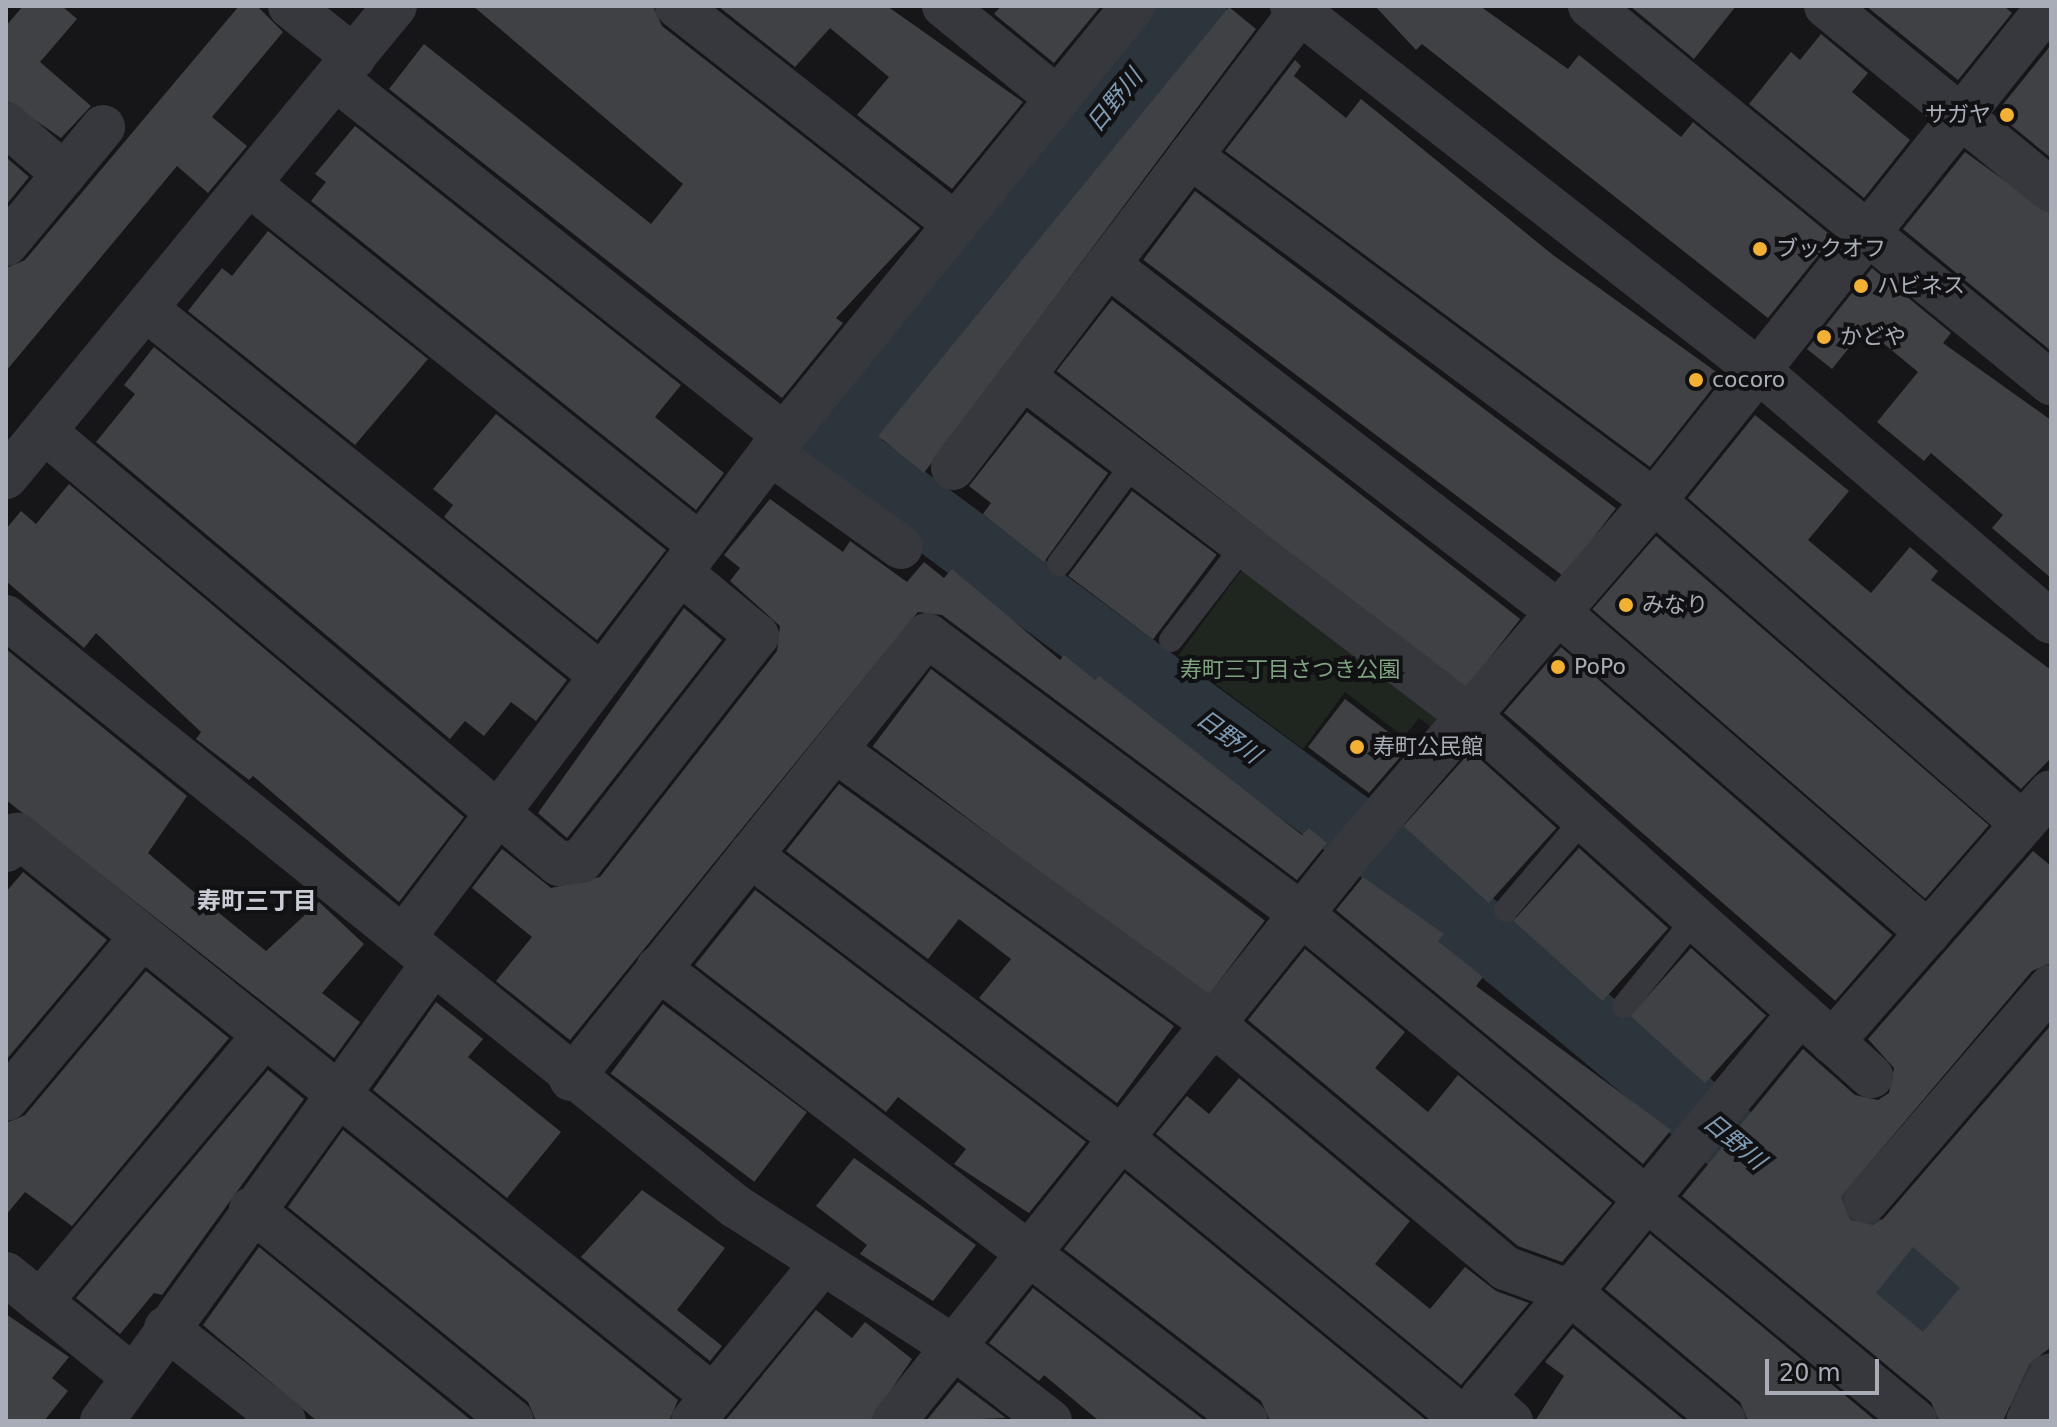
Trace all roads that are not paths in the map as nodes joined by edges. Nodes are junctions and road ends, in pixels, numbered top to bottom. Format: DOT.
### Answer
graph roads {
  1 [pos="290,6"];
  2 [pos="395,6"];
  3 [pos="677,6"];
  4 [pos="944,6"];
  5 [pos="1133,6"];
  6 [pos="1590,6"];
  7 [pos="1826,6"];
  8 [pos="2049,6"];
  9 [pos="1296,9"];
  10 [pos="345,68"];
  11 [pos="1057,98"];
  12 [pos="1961,116"];
  13 [pos="6,124"];
  14 [pos="103,127"];
  15 [pos="1190,156"];
  16 [pos="64,174"];
  17 [pos="249,184"];
  18 [pos="2051,190"];
  19 [pos="954,223"];
  20 [pos="1867,234"];
  21 [pos="6,244"];
  22 [pos="1108,265"];
  23 [pos="146,309"];
  24 [pos="1758,370"];
  25 [pos="1023,377"];
  26 [pos="2051,383"];
  27 [pos="45,432"];
  28 [pos="777,444"];
  29 [pos="1134,463"];
  30 [pos="953,468"];
  31 [pos="6,477"];
  32 [pos="1654,501"];
  33 [pos="901,547"];
  34 [pos="1243,547"];
  35 [pos="690,558"];
  36 [pos="1059,564"];
  37 [pos="1558,612"];
  38 [pos="6,617"];
  39 [pos="2051,622"];
  40 [pos="1171,640"];
  41 [pos="601,675"];
  42 [pos="1469,716"];
  43 [pos="835,750"];
  44 [pos="2051,792"];
  45 [pos="497,812"];
  46 [pos="1581,822"];
  47 [pos="2023,824"];
  48 [pos="6,850"];
  49 [pos="750,855"];
  50 [pos="1506,910"];
  51 [pos="1304,916"];
  52 [pos="1694,920"];
  53 [pos="1928,933"];
  54 [pos="142,937"];
  55 [pos="418,952"];
  56 [pos="658,968"];
  57 [pos="2051,987"];
  58 [pos="1624,1006"];
  59 [pos="1800,1013"];
  60 [pos="1217,1027"];
  61 [pos="2037,1033"];
  62 [pos="263,1037"];
  63 [pos="1832,1042"];
  64 [pos="1871,1076"];
  65 [pos="571,1079"];
  66 [pos="333,1093"];
  67 [pos="6,1099"];
  68 [pos="1124,1140"];
  69 [pos="1645,1196"];
  70 [pos="1866,1201"];
  71 [pos="251,1209"];
  72 [pos="1032,1252"];
  73 [pos="823,1263"];
  74 [pos="6,1274"];
  75 [pos="1568,1291"];
  76 [pos="40,1302"];
  77 [pos="166,1328"];
  78 [pos="954,1347"];
  79 [pos="131,1375"];
  80 [pos="2051,1375"];
  81 [pos="703,1408"];
  82 [pos="1481,1415"];
  83 [pos="102,1421"];
  84 [pos="284,1421"];
  85 [pos="512,1421"];
  86 [pos="894,1421"];
  87 [pos="1050,1421"];
  88 [pos="1246,1421"];
  89 [pos="1724,1421"];
  90 [pos="1915,1421"];
  91 [pos="2028,1421"];
  1 -- 10 [label="street"];
  2 -- 10 [label="street"];
  3 -- 19 [label="street"];
  4 -- 11 [label="street"];
  5 -- 11 [label="street"];
  6 -- 20 [label="street"];
  7 -- 12 [label="street"];
  8 -- 12 [label="street"];
  9 -- 15 [label="street"];
  9 -- 24 [label="street"];
  10 -- 17 [label="street"];
  10 -- 28 [label="street"];
  11 -- 19 [label="street"];
  12 -- 18 [label="street"];
  12 -- 20 [label="street"];
  13 -- 16 [label="street"];
  14 -- 16 [label="street"];
  15 -- 22 [label="street"];
  15 -- 32 [label="street"];
  16 -- 21 [label="street"];
  17 -- 23 [label="street"];
  17 -- 35 [label="street"];
  19 -- 28 [label="street"];
  20 -- 24 [label="street"];
  20 -- 26 [label="street"];
  22 -- 25 [label="street"];
  22 -- 37 [label="street"];
  23 -- 27 [label="street"];
  23 -- 41 [label="street"];
  24 -- 32 [label="street"];
  24 -- 39 [label="street"];
  25 -- 29 [label="street"];
  25 -- 30 [label="street"];
  27 -- 31 [label="street"];
  27 -- 45 [label="street"];
  28 -- 33 [label="street"];
  28 -- 35 [label="street"];
  29 -- 34 [label="street"];
  29 -- 36 [label="lane"];
  32 -- 37 [label="street"];
  32 -- 47 [label="street"];
  34 -- 40 [label="lane"];
  34 -- 42 [label="street"];
  35 -- 41 [label="street"];
  35 -- 45 [label="street"];
  37 -- 42 [label="street"];
  37 -- 53 [label="street"];
  38 -- 55 [label="street"];
  41 -- 45 [label="street"];
  42 -- 46 [label="street"];
  42 -- 51 [label="street"];
  43 -- 49 [label="street"];
  43 -- 51 [label="street"];
  43 -- 60 [label="street"];
  44 -- 47 [label="street"];
  45 -- 55 [label="street"];
  46 -- 50 [label="lane"];
  46 -- 52 [label="street"];
  47 -- 53 [label="street"];
  48 -- 54 [label="street"];
  49 -- 56 [label="street"];
  49 -- 68 [label="street"];
  51 -- 60 [label="street"];
  51 -- 69 [label="street"];
  52 -- 58 [label="lane"];
  52 -- 59 [label="street"];
  53 -- 63 [label="street"];
  54 -- 62 [label="street"];
  54 -- 67 [label="street"];
  55 -- 65 [label="street"];
  55 -- 66 [label="street"];
  56 -- 65 [label="street"];
  56 -- 72 [label="street"];
  57 -- 61 [label="street"];
  59 -- 63 [label="street"];
  59 -- 69 [label="street"];
  60 -- 68 [label="street"];
  60 -- 75 [label="street"];
  61 -- 70 [label="street"];
  62 -- 66 [label="street"];
  62 -- 76 [label="street"];
  63 -- 64 [label="street"];
  65 -- 73 [label="street"];
  66 -- 71 [label="street"];
  66 -- 81 [label="street"];
  68 -- 72 [label="street"];
  68 -- 82 [label="street"];
  69 -- 75 [label="street"];
  69 -- 90 [label="street"];
  71 -- 77 [label="street"];
  71 -- 85 [label="street"];
  72 -- 78 [label="street"];
  72 -- 88 [label="street"];
  73 -- 78 [label="street"];
  73 -- 81 [label="street"];
  74 -- 76 [label="street"];
  75 -- 82 [label="street"];
  75 -- 89 [label="street"];
  76 -- 79 [label="street"];
  77 -- 79 [label="street"];
  77 -- 84 [label="street"];
  78 -- 86 [label="street"];
  78 -- 87 [label="street"];
  79 -- 83 [label="street"];
  80 -- 91 [label="street"];
}
